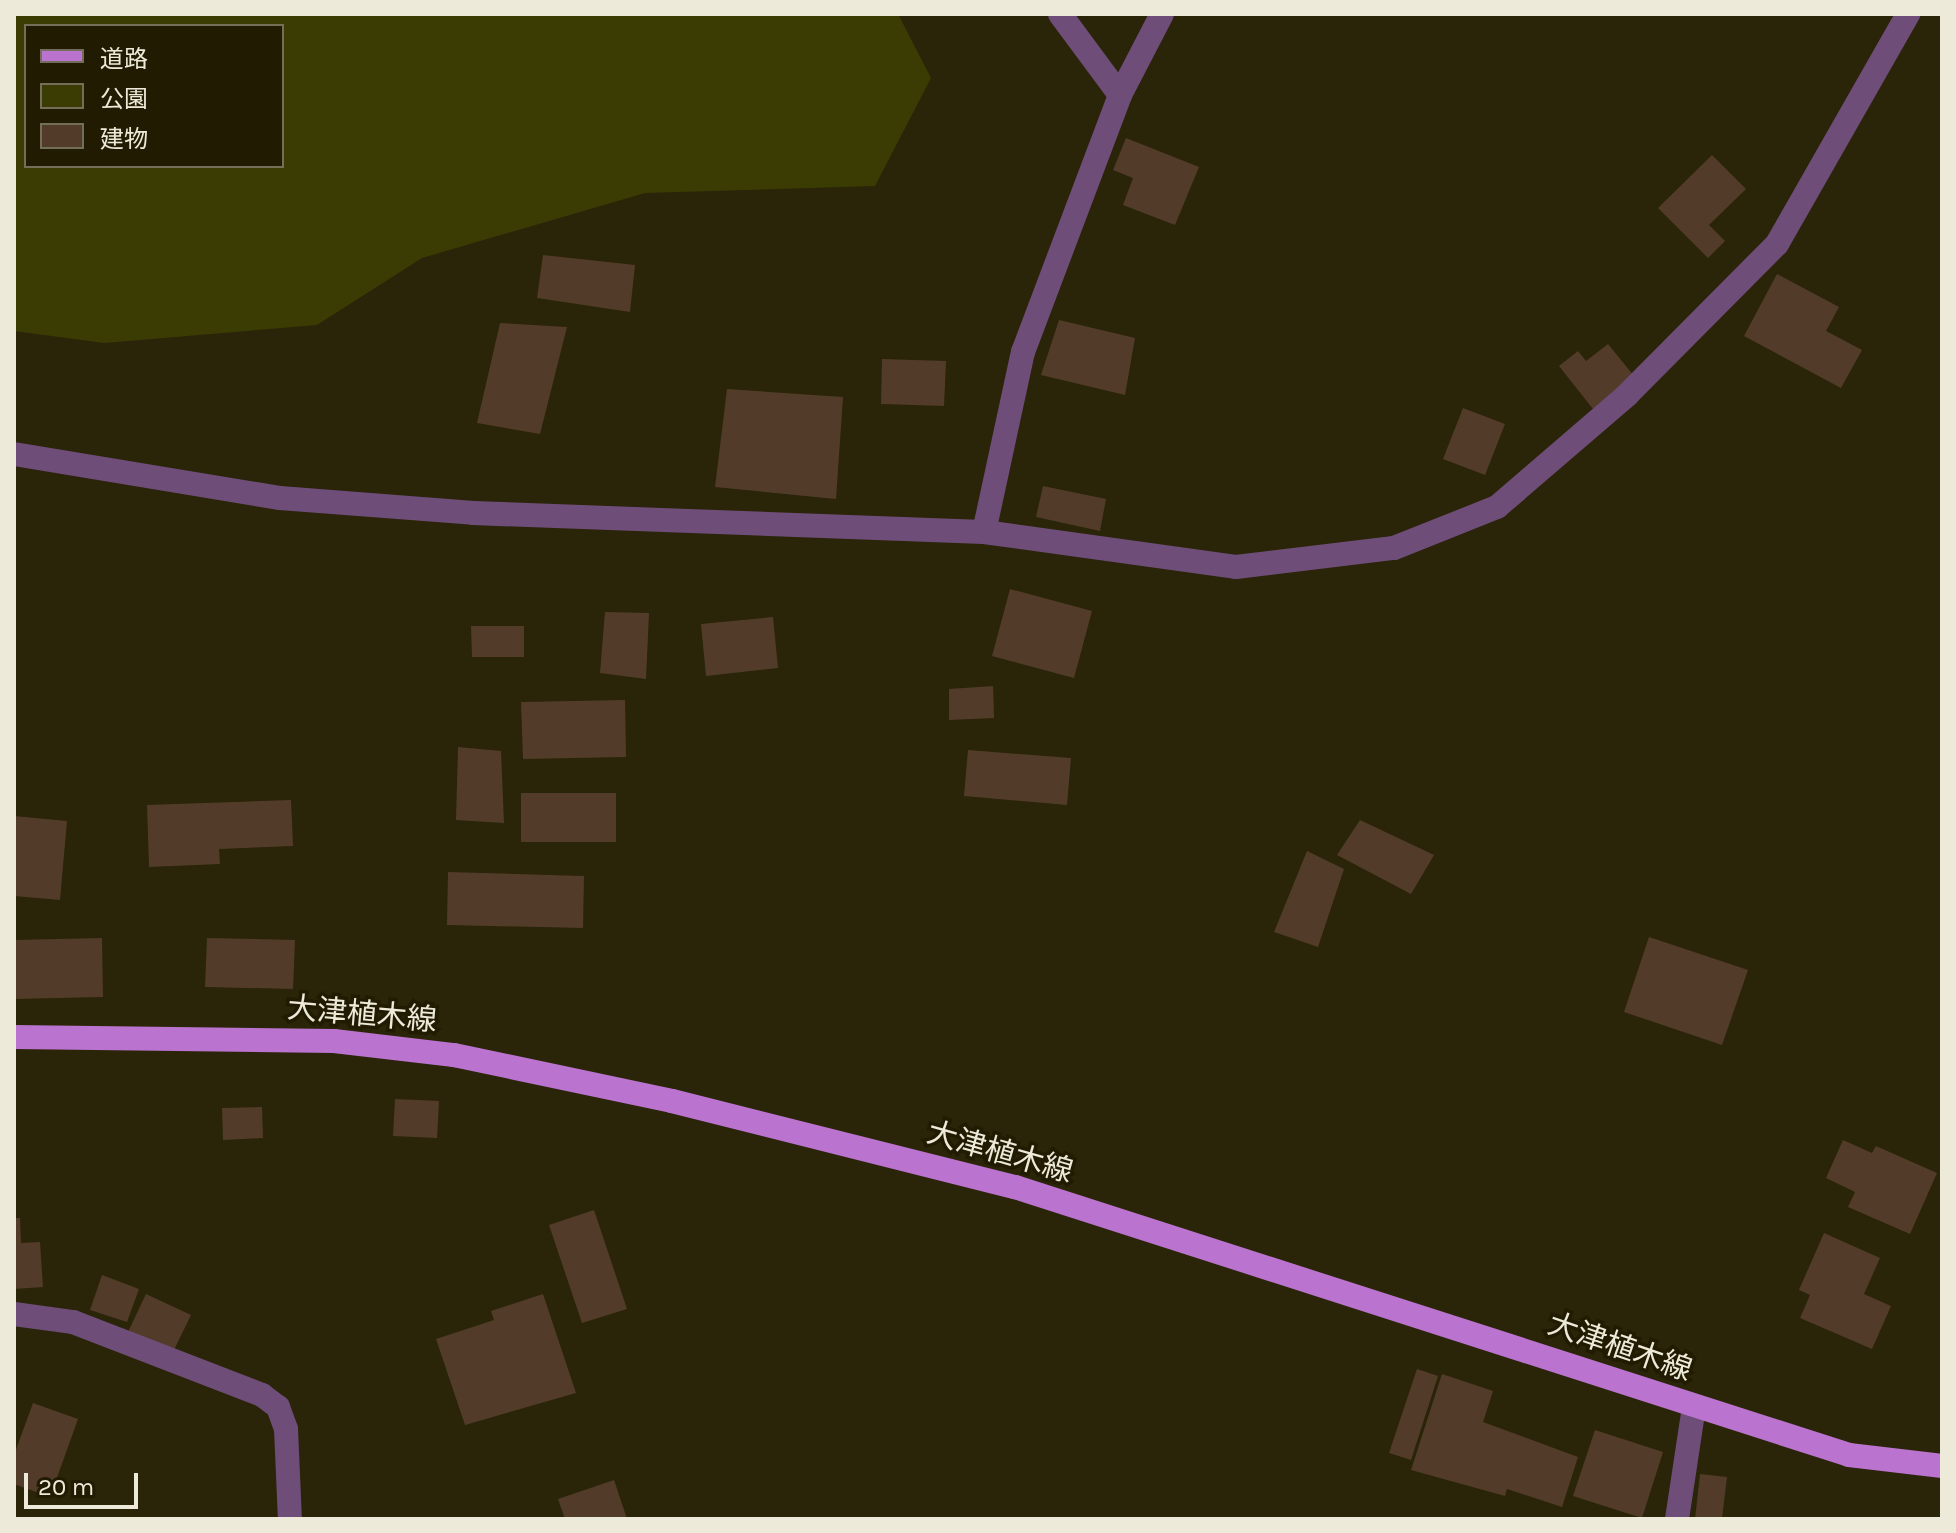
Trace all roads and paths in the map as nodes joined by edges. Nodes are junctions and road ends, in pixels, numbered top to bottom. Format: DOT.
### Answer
graph roads {
  1 [pos="1060,14"];
  2 [pos="1162,14"];
  3 [pos="1908,14"];
  4 [pos="1120,95"];
  5 [pos="14,454"];
  6 [pos="984,532"];
  7 [pos="14,1037"];
  8 [pos="14,1314"];
  9 [pos="1694,1406"];
  10 [pos="1942,1466"];
  11 [pos="290,1519"];
  12 [pos="1677,1519"];
  1 -- 4 [label="street"];
  2 -- 4 [label="street"];
  3 -- 6 [label="street"];
  4 -- 6 [label="street"];
  5 -- 6 [label="street"];
  7 -- 9 [label="main road, 大津植木線"];
  8 -- 11 [label="street"];
  9 -- 10 [label="main road, 大津植木線"];
  9 -- 12 [label="street"];
}
